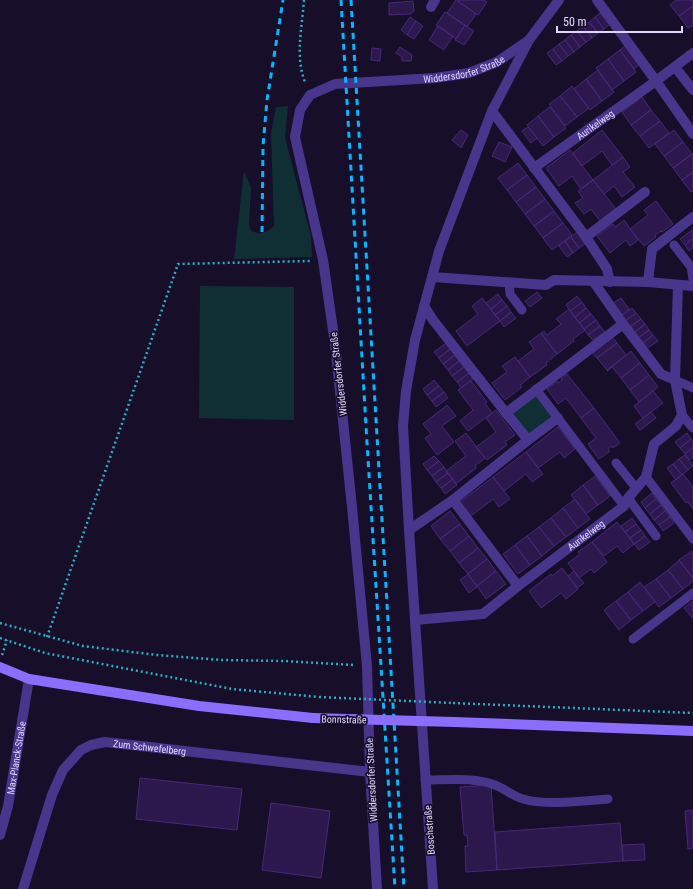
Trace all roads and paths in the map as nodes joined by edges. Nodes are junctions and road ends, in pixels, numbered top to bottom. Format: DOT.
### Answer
graph roads {
  1 [pos="304,0"];
  2 [pos="559,0"];
  3 [pos="597,0"];
  4 [pos="529,40"];
  5 [pos="693,53"];
  6 [pos="675,67"];
  7 [pos="656,81"];
  8 [pos="693,90"];
  9 [pos="310,95"];
  10 [pos="492,111"];
  11 [pos="693,134"];
  12 [pos="534,168"];
  13 [pos="645,192"];
  14 [pos="693,217"];
  15 [pos="586,237"];
  16 [pos="674,245"];
  17 [pos="323,260"];
  18 [pos="432,277"];
  19 [pos="693,279"];
  20 [pos="593,281"];
  21 [pos="509,282"];
  22 [pos="610,282"];
  23 [pos="648,282"];
  24 [pos="678,285"];
  25 [pos="693,286"];
  26 [pos="424,306"];
  27 [pos="522,310"];
  28 [pos="622,324"];
  29 [pos="675,380"];
  30 [pos="693,388"];
  31 [pos="536,389"];
  32 [pos="506,413"];
  33 [pos="682,415"];
  34 [pos="558,418"];
  35 [pos="693,428"];
  36 [pos="528,440"];
  37 [pos="616,463"];
  38 [pos="646,477"];
  39 [pos="636,488"];
  40 [pos="453,500"];
  41 [pos="626,502"];
  42 [pos="409,530"];
  43 [pos="656,536"];
  44 [pos="693,539"];
  45 [pos="518,586"];
  46 [pos="693,593"];
  47 [pos="415,620"];
  48 [pos="0,623"];
  49 [pos="47,637"];
  50 [pos="0,638"];
  51 [pos="633,639"];
  52 [pos="7,640"];
  53 [pos="0,660"];
  54 [pos="367,666"];
  55 [pos="0,667"];
  56 [pos="29,679"];
  57 [pos="693,713"];
  58 [pos="693,731"];
  59 [pos="370,772"];
  60 [pos="424,775"];
  61 [pos="608,799"];
  62 [pos="0,836"];
  63 [pos="23,889"];
  64 [pos="377,889"];
  65 [pos="433,889"];
  1 -- 9 [label="path"];
  2 -- 4 [label="street, Widdersdorfer Straße"];
  3 -- 7 [label="street"];
  4 -- 9 [label="street, Widdersdorfer Straße"];
  4 -- 10 [label="street, Widdersdorfer Straße"];
  5 -- 6 [label="street, Aurikelweg"];
  6 -- 7 [label="street, Aurikelweg"];
  6 -- 8 [label="street"];
  7 -- 11 [label="street"];
  7 -- 12 [label="street, Aurikelweg"];
  9 -- 17 [label="street, Widdersdorfer Straße"];
  10 -- 12 [label="street"];
  10 -- 18 [label="street, Widdersdorfer Straße"];
  12 -- 15 [label="street"];
  13 -- 15 [label="street"];
  14 -- 23 [label="street"];
  15 -- 22 [label="street"];
  16 -- 19 [label="lane"];
  17 -- 49 [label="path"];
  17 -- 54 [label="street, Widdersdorfer Straße"];
  18 -- 21 [label="street"];
  18 -- 26 [label="street, Widdersdorfer Straße"];
  20 -- 21 [label="street"];
  20 -- 22 [label="street"];
  20 -- 28 [label="street"];
  21 -- 27 [label="lane"];
  22 -- 23 [label="street"];
  23 -- 24 [label="street"];
  24 -- 25 [label="street"];
  24 -- 29 [label="street"];
  26 -- 32 [label="street"];
  26 -- 42 [label="street, Widdersdorfer Straße"];
  28 -- 29 [label="street"];
  28 -- 31 [label="street"];
  29 -- 30 [label="lane"];
  29 -- 33 [label="street"];
  31 -- 32 [label="street"];
  31 -- 34 [label="lane"];
  32 -- 36 [label="street"];
  33 -- 35 [label="lane"];
  33 -- 38 [label="street, Aurikelweg"];
  34 -- 36 [label="street"];
  34 -- 41 [label="lane"];
  36 -- 40 [label="street"];
  37 -- 39 [label="lane"];
  38 -- 39 [label="street, Aurikelweg"];
  38 -- 44 [label="lane"];
  39 -- 41 [label="street, Aurikelweg"];
  40 -- 42 [label="street"];
  40 -- 45 [label="street"];
  41 -- 43 [label="lane"];
  41 -- 45 [label="street, Aurikelweg"];
  42 -- 47 [label="street, Widdersdorfer Straße"];
  45 -- 47 [label="street, Aurikelweg"];
  46 -- 51 [label="lane"];
  47 -- 60 [label="street, Widdersdorfer Straße"];
  48 -- 49 [label="path"];
  49 -- 54 [label="path"];
  50 -- 52 [label="path"];
  52 -- 53 [label="path"];
  52 -- 57 [label="path, bridge"];
  54 -- 59 [label="street, Widdersdorfer Straße"];
  55 -- 56 [label="main road, Bonnstraße"];
  56 -- 58 [label="main road, Bonnstraße, bridge"];
  56 -- 62 [label="street, Max-Planck-Straße"];
  59 -- 63 [label="street, Zum Schwefelberg"];
  59 -- 64 [label="street, Widdersdorfer Straße"];
  60 -- 61 [label="lane"];
  60 -- 65 [label="street, Boschstraße"];
}
